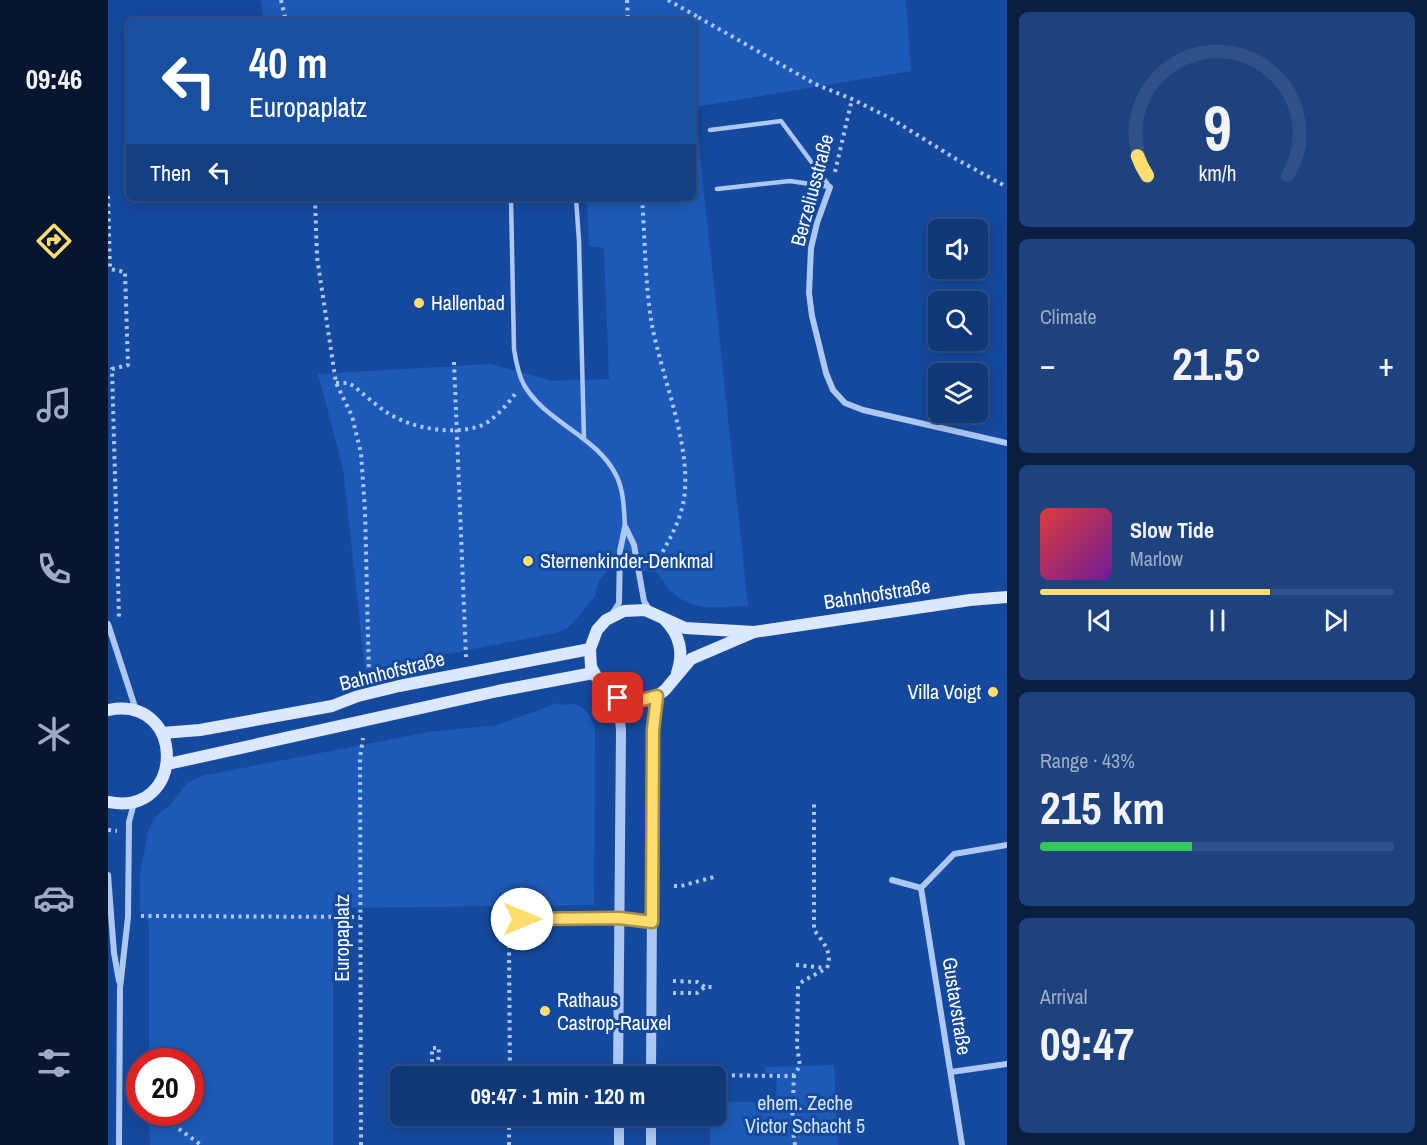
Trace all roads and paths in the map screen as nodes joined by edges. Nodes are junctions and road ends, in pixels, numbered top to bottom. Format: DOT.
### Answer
graph roads {
  1 [pos="281,0"];
  2 [pos="627,0"];
  3 [pos="668,0"];
  4 [pos="698,17"];
  5 [pos="285,18"];
  6 [pos="628,18"];
  7 [pos="852,99"];
  8 [pos="710,130"];
  9 [pos="1007,187"];
  10 [pos="830,188"];
  11 [pos="717,189"];
  12 [pos="108,196"];
  13 [pos="315,201"];
  14 [pos="511,201"];
  15 [pos="576,201"];
  16 [pos="642,201"];
  17 [pos="454,362"];
  18 [pos="336,383"];
  19 [pos="524,386"];
  20 [pos="457,429"];
  21 [pos="584,439"];
  22 [pos="1007,443"];
  23 [pos="625,527"];
  24 [pos="650,574"];
  25 [pos="1007,597"];
  26 [pos="651,612"];
  27 [pos="611,616"];
  28 [pos="664,620"];
  29 [pos="108,624"];
  30 [pos="121,627"];
  31 [pos="754,632"];
  32 [pos="590,649"];
  33 [pos="466,658"];
  34 [pos="593,673"];
  35 [pos="677,674"];
  36 [pos="370,676"];
  37 [pos="657,696"];
  38 [pos="618,698"];
  39 [pos="108,710"];
  40 [pos="136,711"];
  41 [pos="363,732"];
  42 [pos="162,733"];
  43 [pos="168,764"];
  44 [pos="108,802"];
  45 [pos="135,802"];
  46 [pos="814,804"];
  47 [pos="1007,845"];
  48 [pos="108,875"];
  49 [pos="714,877"];
  50 [pos="892,880"];
  51 [pos="674,886"];
  52 [pos="921,888"];
  53 [pos="137,916"];
  54 [pos="360,917"];
  55 [pos="619,918"];
  56 [pos="522,919"];
  57 [pos="652,922"];
  58 [pos="509,945"];
  59 [pos="796,965"];
  60 [pos="827,968"];
  61 [pos="673,981"];
  62 [pos="705,987"];
  63 [pos="713,987"];
  64 [pos="120,988"];
  65 [pos="673,993"];
  66 [pos="432,1062"];
  67 [pos="438,1063"];
  68 [pos="1007,1064"];
  69 [pos="510,1066"];
  70 [pos="618,1066"];
  71 [pos="651,1066"];
  72 [pos="951,1072"];
  73 [pos="726,1075"];
  74 [pos="794,1075"];
  75 [pos="175,1126"];
  76 [pos="509,1126"];
  77 [pos="619,1126"];
  78 [pos="651,1126"];
  79 [pos="119,1145"];
  80 [pos="201,1145"];
  81 [pos="361,1145"];
  82 [pos="509,1145"];
  83 [pos="619,1145"];
  84 [pos="651,1145"];
  85 [pos="795,1145"];
  86 [pos="962,1145"];
  1 -- 5 [label="path"];
  2 -- 6 [label="path"];
  3 -- 4 [label="path"];
  4 -- 7 [label="path"];
  7 -- 9 [label="path"];
  7 -- 10 [label="path, Berzeliusstraße"];
  8 -- 10 [label="lane"];
  10 -- 11 [label="lane"];
  10 -- 22 [label="street, Berzeliusstraße"];
  12 -- 30 [label="path"];
  13 -- 18 [label="path"];
  14 -- 19 [label="lane"];
  15 -- 21 [label="lane"];
  16 -- 24 [label="path"];
  17 -- 20 [label="path"];
  18 -- 20 [label="path"];
  18 -- 36 [label="path"];
  19 -- 20 [label="path"];
  19 -- 21 [label="lane"];
  20 -- 33 [label="path"];
  21 -- 23 [label="lane"];
  23 -- 26 [label="street"];
  23 -- 27 [label="street"];
  25 -- 31 [label="main road, Bahnhofstraße"];
  26 -- 27 [label="main road"];
  26 -- 28 [label="main road, Bahnhofstraße"];
  27 -- 32 [label="main road"];
  28 -- 31 [label="main road, Bahnhofstraße"];
  28 -- 35 [label="main road"];
  29 -- 40 [label="street"];
  31 -- 35 [label="main road, Bahnhofstraße"];
  32 -- 34 [label="main road"];
  32 -- 42 [label="main road, Bahnhofstraße"];
  34 -- 38 [label="main road"];
  34 -- 43 [label="main road"];
  35 -- 37 [label="main road, Bahnhofstraße"];
  37 -- 38 [label="main road"];
  37 -- 57 [label="street"];
  38 -- 55 [label="street"];
  39 -- 40 [label="main road"];
  40 -- 42 [label="main road"];
  41 -- 54 [label="path, Europaplatz"];
  42 -- 43 [label="main road"];
  43 -- 45 [label="main road"];
  44 -- 45 [label="main road"];
  45 -- 64 [label="street"];
  46 -- 60 [label="path"];
  47 -- 52 [label="street"];
  48 -- 64 [label="street"];
  49 -- 51 [label="path"];
  50 -- 52 [label="street"];
  52 -- 72 [label="street, Gustavstraße"];
  53 -- 54 [label="path"];
  54 -- 81 [label="path, Europaplatz"];
  55 -- 56 [label="lane"];
  55 -- 57 [label="lane"];
  55 -- 70 [label="street"];
  57 -- 71 [label="street"];
  58 -- 69 [label="path"];
  59 -- 60 [label="path"];
  60 -- 74 [label="path"];
  61 -- 62 [label="path"];
  62 -- 63 [label="path"];
  62 -- 65 [label="path"];
  64 -- 79 [label="street"];
  66 -- 67 [label="path"];
  68 -- 72 [label="street, Gustavstraße"];
  72 -- 86 [label="street"];
  73 -- 74 [label="path"];
  74 -- 85 [label="path"];
  75 -- 80 [label="path"];
  76 -- 82 [label="path"];
  77 -- 83 [label="street"];
  78 -- 84 [label="street"];
}
